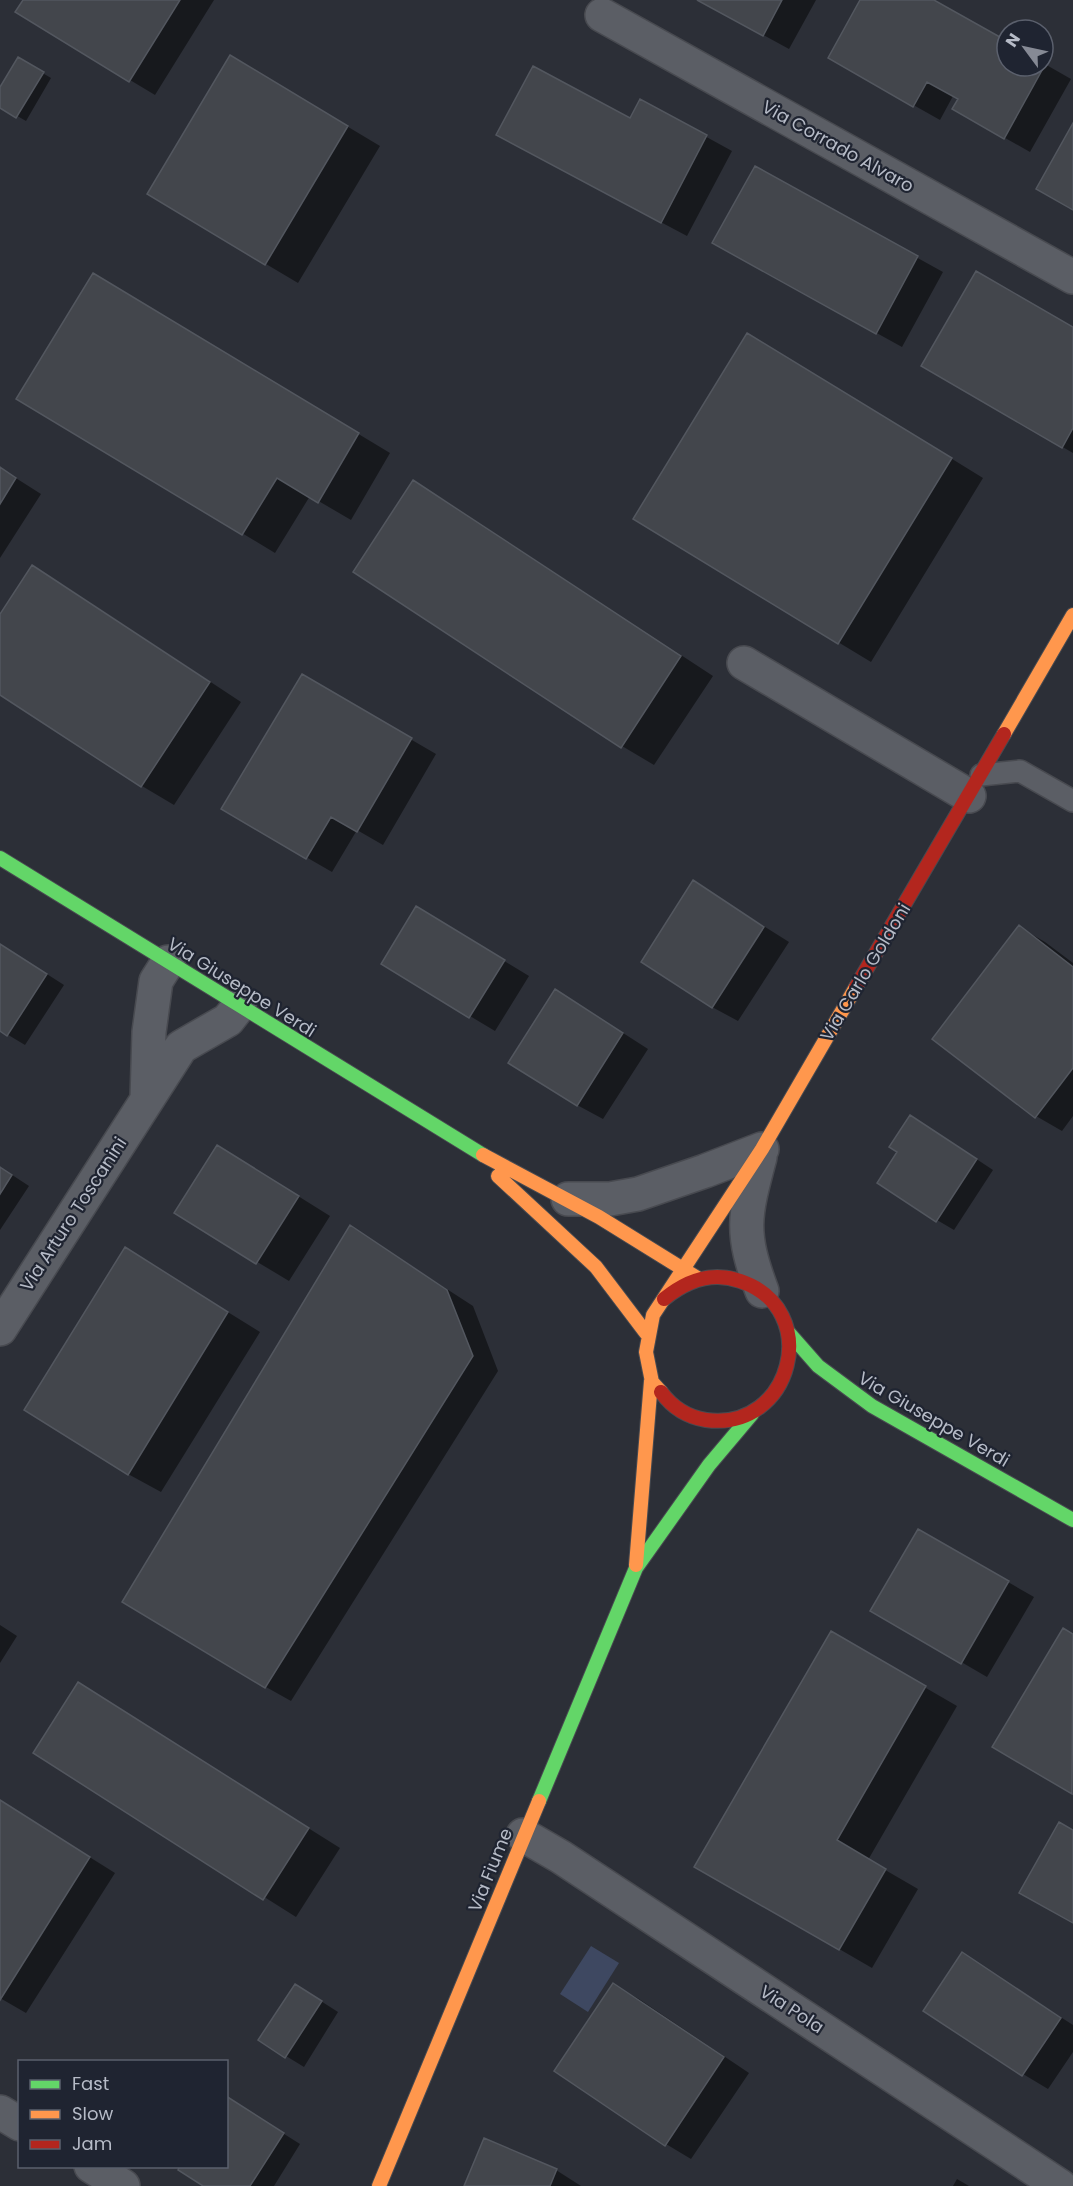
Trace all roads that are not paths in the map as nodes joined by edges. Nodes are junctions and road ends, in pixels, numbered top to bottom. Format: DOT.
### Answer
graph roads {
  1 [pos="602,15"];
  2 [pos="1073,277"];
  3 [pos="1073,615"];
  4 [pos="744,663"];
  5 [pos="975,785"];
  6 [pos="1073,801"];
  7 [pos="0,858"];
  8 [pos="168,962"];
  9 [pos="239,1006"];
  10 [pos="147,1100"];
  11 [pos="466,1146"];
  12 [pos="762,1149"];
  13 [pos="568,1199"];
  14 [pos="684,1269"];
  15 [pos="699,1279"];
  16 [pos="762,1292"];
  17 [pos="664,1299"];
  18 [pos="0,1329"];
  19 [pos="646,1333"];
  20 [pos="789,1334"];
  21 [pos="651,1381"];
  22 [pos="752,1414"];
  23 [pos="1073,1520"];
  24 [pos="636,1568"];
  25 [pos="523,1835"];
  26 [pos="0,2112"];
  27 [pos="18,2123"];
  28 [pos="94,2168"];
  29 [pos="123,2186"];
  30 [pos="379,2186"];
  31 [pos="1060,2186"];
  1 -- 2 [label="street, Via Corrado Alvaro"];
  3 -- 5 [label="street, Via Carlo Goldoni"];
  4 -- 5 [label="street"];
  5 -- 6 [label="lane"];
  5 -- 12 [label="street, Via Carlo Goldoni"];
  7 -- 8 [label="street, Via Giuseppe Verdi"];
  8 -- 9 [label="street, Via Giuseppe Verdi"];
  8 -- 10 [label="street"];
  9 -- 10 [label="street, Via Arturo Toscanini"];
  9 -- 11 [label="street, Via Giuseppe Verdi"];
  10 -- 18 [label="street, Via Arturo Toscanini"];
  11 -- 13 [label="street, Via Giuseppe Verdi"];
  11 -- 19 [label="street, Via Giuseppe Verdi"];
  12 -- 13 [label="street"];
  12 -- 14 [label="street, Via Carlo Goldoni"];
  12 -- 16 [label="street, Via Carlo Goldoni"];
  13 -- 14 [label="street, Via Giuseppe Verdi"];
  14 -- 15 [label="street, Via Giuseppe Verdi"];
  14 -- 17 [label="street, Via Carlo Goldoni"];
  15 -- 16 [label="street, Via Fiume"];
  15 -- 17 [label="street, Via Fiume"];
  16 -- 20 [label="street, Via Fiume"];
  17 -- 19 [label="street, Via Fiume"];
  19 -- 21 [label="street, Via Fiume"];
  20 -- 22 [label="street, Via Fiume"];
  20 -- 23 [label="street, Via Giuseppe Verdi"];
  21 -- 22 [label="street, Via Fiume"];
  21 -- 24 [label="street, Via Fiume"];
  22 -- 24 [label="street, Via Fiume"];
  24 -- 25 [label="street, Via Fiume"];
  25 -- 30 [label="street, Via Fiume"];
  25 -- 31 [label="street, Via Pola"];
  26 -- 27 [label="street"];
  28 -- 29 [label="street"];
}
